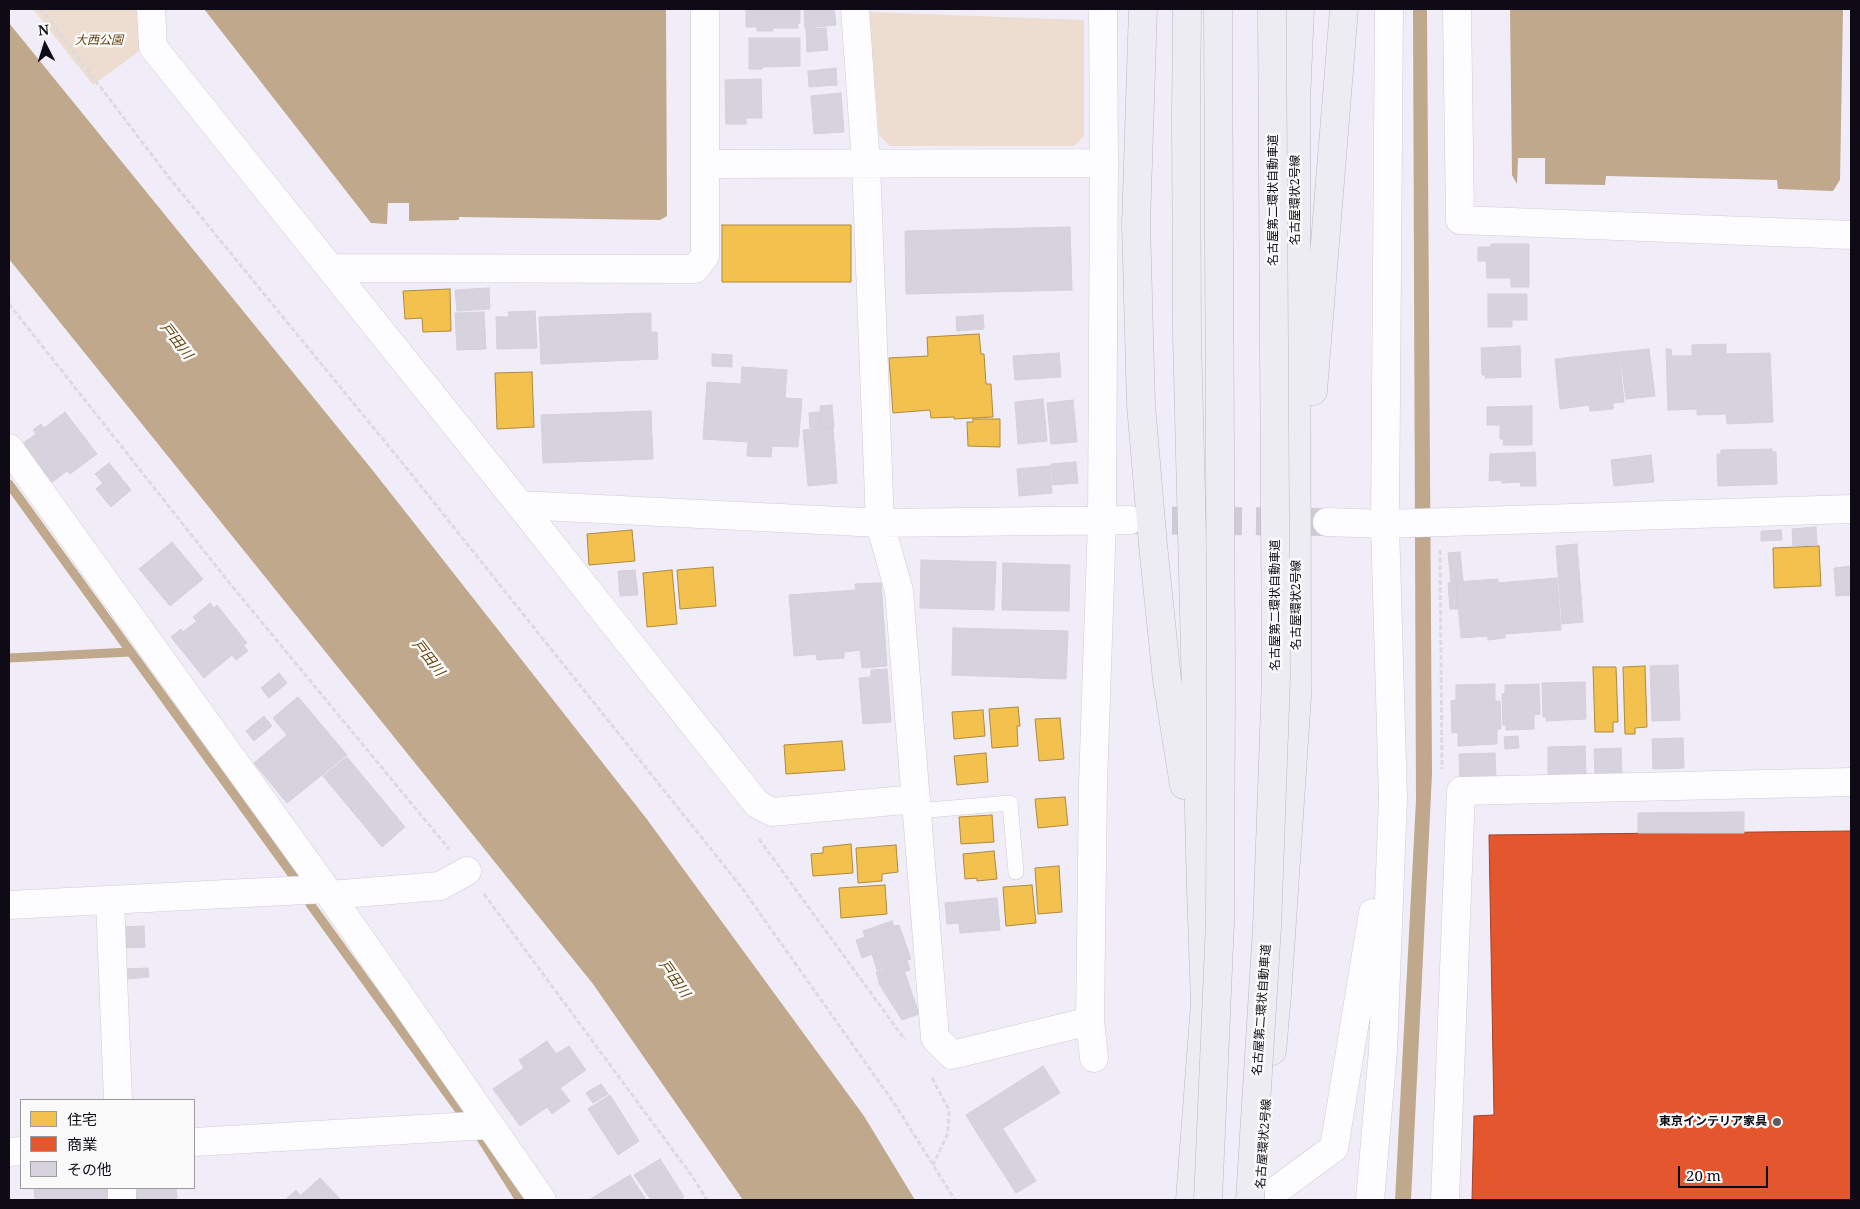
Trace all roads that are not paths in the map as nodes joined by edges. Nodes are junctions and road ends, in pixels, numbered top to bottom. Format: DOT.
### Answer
graph roads {
  1 [pos="151,9"];
  2 [pos="705,9"];
  3 [pos="855,9"];
  4 [pos="1103,9"];
  5 [pos="1143,9"];
  6 [pos="1187,9"];
  7 [pos="1218,9"];
  8 [pos="1272,9"];
  9 [pos="1300,9"];
  10 [pos="1344,9"];
  11 [pos="1389,9"];
  12 [pos="1457,9"];
  13 [pos="1104,163"];
  14 [pos="705,164"];
  15 [pos="866,164"];
  16 [pos="1851,235"];
  17 [pos="330,268"];
  18 [pos="9,448"];
  19 [pos="520,505"];
  20 [pos="1851,509"];
  21 [pos="1102,520"];
  22 [pos="1130,520"];
  23 [pos="1327,522"];
  24 [pos="880,523"];
  25 [pos="1395,523"];
  26 [pos="1297,573"];
  27 [pos="1851,782"];
  28 [pos="1392,798"];
  29 [pos="916,805"];
  30 [pos="467,871"];
  31 [pos="1016,872"];
  32 [pos="1201,890"];
  33 [pos="328,892"];
  34 [pos="110,900"];
  35 [pos="9,905"];
  36 [pos="1090,1021"];
  37 [pos="1094,1058"];
  38 [pos="118,1099"];
  39 [pos="490,1126"];
  40 [pos="195,1142"];
  41 [pos="542,1200"];
  42 [pos="1190,1200"];
  43 [pos="1208,1200"];
  44 [pos="1250,1200"];
  45 [pos="1262,1200"];
  46 [pos="1370,1200"];
  47 [pos="1444,1200"];
  1 -- 17 [label="street"];
  2 -- 14 [label="street"];
  3 -- 15 [label="street"];
  4 -- 13 [label="street"];
  5 -- 32 [label="highway"];
  6 -- 32 [label="highway"];
  7 -- 43 [label="highway, bridge"];
  8 -- 44 [label="highway, 名古屋第二環状自動車道, bridge"];
  9 -- 26 [label="highway, 名古屋環状2号線"];
  10 -- 26 [label="highway"];
  11 -- 25 [label="street"];
  12 -- 16 [label="street"];
  13 -- 15 [label="street"];
  13 -- 21 [label="street"];
  14 -- 15 [label="street"];
  14 -- 17 [label="street"];
  15 -- 24 [label="street"];
  17 -- 19 [label="street"];
  18 -- 33 [label="street"];
  19 -- 24 [label="street"];
  19 -- 29 [label="street"];
  20 -- 25 [label="street"];
  21 -- 22 [label="street"];
  21 -- 24 [label="street"];
  21 -- 36 [label="street"];
  23 -- 25 [label="street"];
  24 -- 29 [label="street"];
  25 -- 28 [label="street"];
  26 -- 45 [label="highway, 名古屋環状2号線"];
  27 -- 47 [label="street"];
  28 -- 45 [label="street"];
  28 -- 46 [label="street"];
  29 -- 31 [label="lane"];
  29 -- 36 [label="street"];
  30 -- 33 [label="street"];
  32 -- 42 [label="highway"];
  33 -- 34 [label="street"];
  33 -- 39 [label="street"];
  34 -- 35 [label="street"];
  34 -- 38 [label="street"];
  36 -- 37 [label="street"];
  39 -- 40 [label="street"];
  39 -- 41 [label="street"];
}
